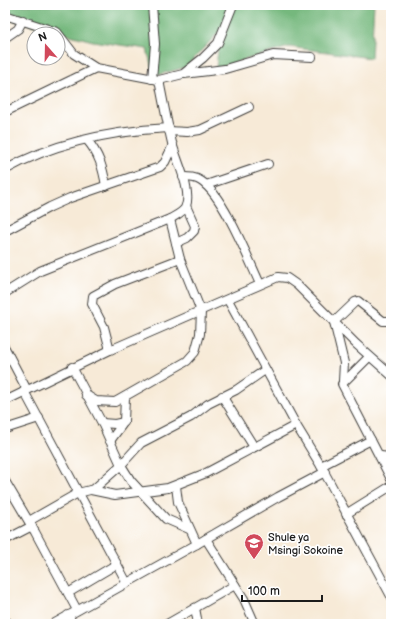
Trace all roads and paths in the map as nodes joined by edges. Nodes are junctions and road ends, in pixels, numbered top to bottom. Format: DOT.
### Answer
graph roads {
  1 [pos="152,5"];
  2 [pos="232,5"];
  3 [pos="5,15"];
  4 [pos="23,20"];
  5 [pos="5,38"];
  6 [pos="312,57"];
  7 [pos="96,68"];
  8 [pos="183,74"];
  9 [pos="156,79"];
  10 [pos="249,107"];
  11 [pos="5,112"];
  12 [pos="169,130"];
  13 [pos="87,140"];
  14 [pos="173,146"];
  15 [pos="268,164"];
  16 [pos="5,170"];
  17 [pos="183,177"];
  18 [pos="206,185"];
  19 [pos="106,186"];
  20 [pos="186,206"];
  21 [pos="170,219"];
  22 [pos="5,231"];
  23 [pos="176,243"];
  24 [pos="180,259"];
  25 [pos="260,284"];
  26 [pos="5,293"];
  27 [pos="228,300"];
  28 [pos="201,311"];
  29 [pos="334,322"];
  30 [pos="391,322"];
  31 [pos="5,348"];
  32 [pos="110,350"];
  33 [pos="370,357"];
  34 [pos="72,367"];
  35 [pos="265,370"];
  36 [pos="391,375"];
  37 [pos="343,381"];
  38 [pos="26,391"];
  39 [pos="86,395"];
  40 [pos="222,396"];
  41 [pos="125,398"];
  42 [pos="5,401"];
  43 [pos="39,418"];
  44 [pos="124,422"];
  45 [pos="102,423"];
  46 [pos="296,425"];
  47 [pos="5,429"];
  48 [pos="371,440"];
  49 [pos="110,441"];
  50 [pos="254,447"];
  51 [pos="380,456"];
  52 [pos="391,457"];
  53 [pos="391,461"];
  54 [pos="121,465"];
  55 [pos="323,469"];
  56 [pos="390,476"];
  57 [pos="5,481"];
  58 [pos="176,486"];
  59 [pos="391,486"];
  60 [pos="91,490"];
  61 [pos="140,492"];
  62 [pos="78,493"];
  63 [pos="346,514"];
  64 [pos="31,523"];
  65 [pos="189,529"];
  66 [pos="206,539"];
  67 [pos="5,540"];
  68 [pos="197,544"];
  69 [pos="116,564"];
  70 [pos="127,583"];
  71 [pos="235,585"];
  72 [pos="68,593"];
  73 [pos="391,596"];
  74 [pos="195,608"];
  75 [pos="77,610"];
  76 [pos="68,615"];
  77 [pos="53,624"];
  78 [pos="73,624"];
  79 [pos="167,624"];
  80 [pos="198,624"];
  81 [pos="255,624"];
  1 -- 9 [label="street"];
  2 -- 8 [label="street"];
  3 -- 4 [label="street"];
  4 -- 5 [label="street"];
  4 -- 7 [label="street"];
  6 -- 8 [label="street"];
  7 -- 9 [label="street"];
  7 -- 11 [label="street"];
  8 -- 9 [label="street"];
  9 -- 12 [label="street"];
  10 -- 12 [label="street"];
  12 -- 13 [label="street"];
  12 -- 14 [label="street"];
  13 -- 16 [label="street"];
  13 -- 19 [label="street"];
  14 -- 17 [label="street"];
  14 -- 19 [label="street"];
  15 -- 18 [label="street"];
  17 -- 18 [label="street"];
  17 -- 20 [label="street"];
  18 -- 25 [label="street"];
  19 -- 22 [label="street"];
  20 -- 21 [label="street"];
  20 -- 23 [label="street"];
  21 -- 23 [label="street"];
  21 -- 26 [label="street"];
  23 -- 24 [label="street"];
  24 -- 28 [label="street"];
  24 -- 32 [label="street"];
  25 -- 27 [label="street"];
  25 -- 29 [label="street"];
  27 -- 28 [label="street"];
  27 -- 35 [label="street"];
  28 -- 32 [label="street"];
  28 -- 41 [label="street"];
  29 -- 30 [label="street"];
  29 -- 33 [label="street"];
  29 -- 37 [label="street"];
  31 -- 38 [label="street"];
  32 -- 34 [label="street"];
  33 -- 36 [label="street"];
  33 -- 37 [label="street"];
  34 -- 38 [label="street"];
  34 -- 39 [label="street"];
  35 -- 40 [label="street"];
  35 -- 46 [label="street"];
  37 -- 48 [label="street"];
  38 -- 42 [label="street"];
  38 -- 43 [label="street"];
  39 -- 41 [label="street"];
  39 -- 45 [label="street"];
  40 -- 50 [label="street"];
  40 -- 54 [label="street"];
  41 -- 44 [label="street"];
  43 -- 47 [label="street"];
  43 -- 62 [label="street"];
  44 -- 45 [label="street"];
  44 -- 49 [label="street"];
  45 -- 49 [label="street"];
  46 -- 50 [label="street"];
  46 -- 55 [label="street"];
  48 -- 51 [label="street"];
  48 -- 55 [label="street"];
  49 -- 54 [label="street"];
  50 -- 58 [label="street"];
  51 -- 52 [label="street"];
  51 -- 56 [label="street"];
  53 -- 56 [label="street"];
  54 -- 60 [label="street"];
  54 -- 61 [label="street"];
  55 -- 63 [label="street"];
  55 -- 66 [label="street"];
  57 -- 64 [label="street"];
  58 -- 61 [label="street"];
  58 -- 65 [label="street"];
  59 -- 63 [label="street"];
  60 -- 61 [label="street"];
  60 -- 62 [label="street"];
  61 -- 65 [label="street"];
  62 -- 64 [label="street"];
  62 -- 69 [label="street"];
  63 -- 73 [label="street"];
  64 -- 67 [label="street"];
  64 -- 72 [label="street"];
  65 -- 68 [label="street"];
  66 -- 68 [label="street"];
  66 -- 71 [label="street"];
  68 -- 70 [label="street"];
  69 -- 70 [label="street"];
  69 -- 72 [label="street"];
  70 -- 75 [label="street"];
  71 -- 74 [label="street"];
  71 -- 81 [label="street"];
  72 -- 75 [label="street"];
  74 -- 79 [label="street"];
  74 -- 80 [label="street"];
  75 -- 76 [label="street"];
  76 -- 77 [label="street"];
  76 -- 78 [label="street"];
}
